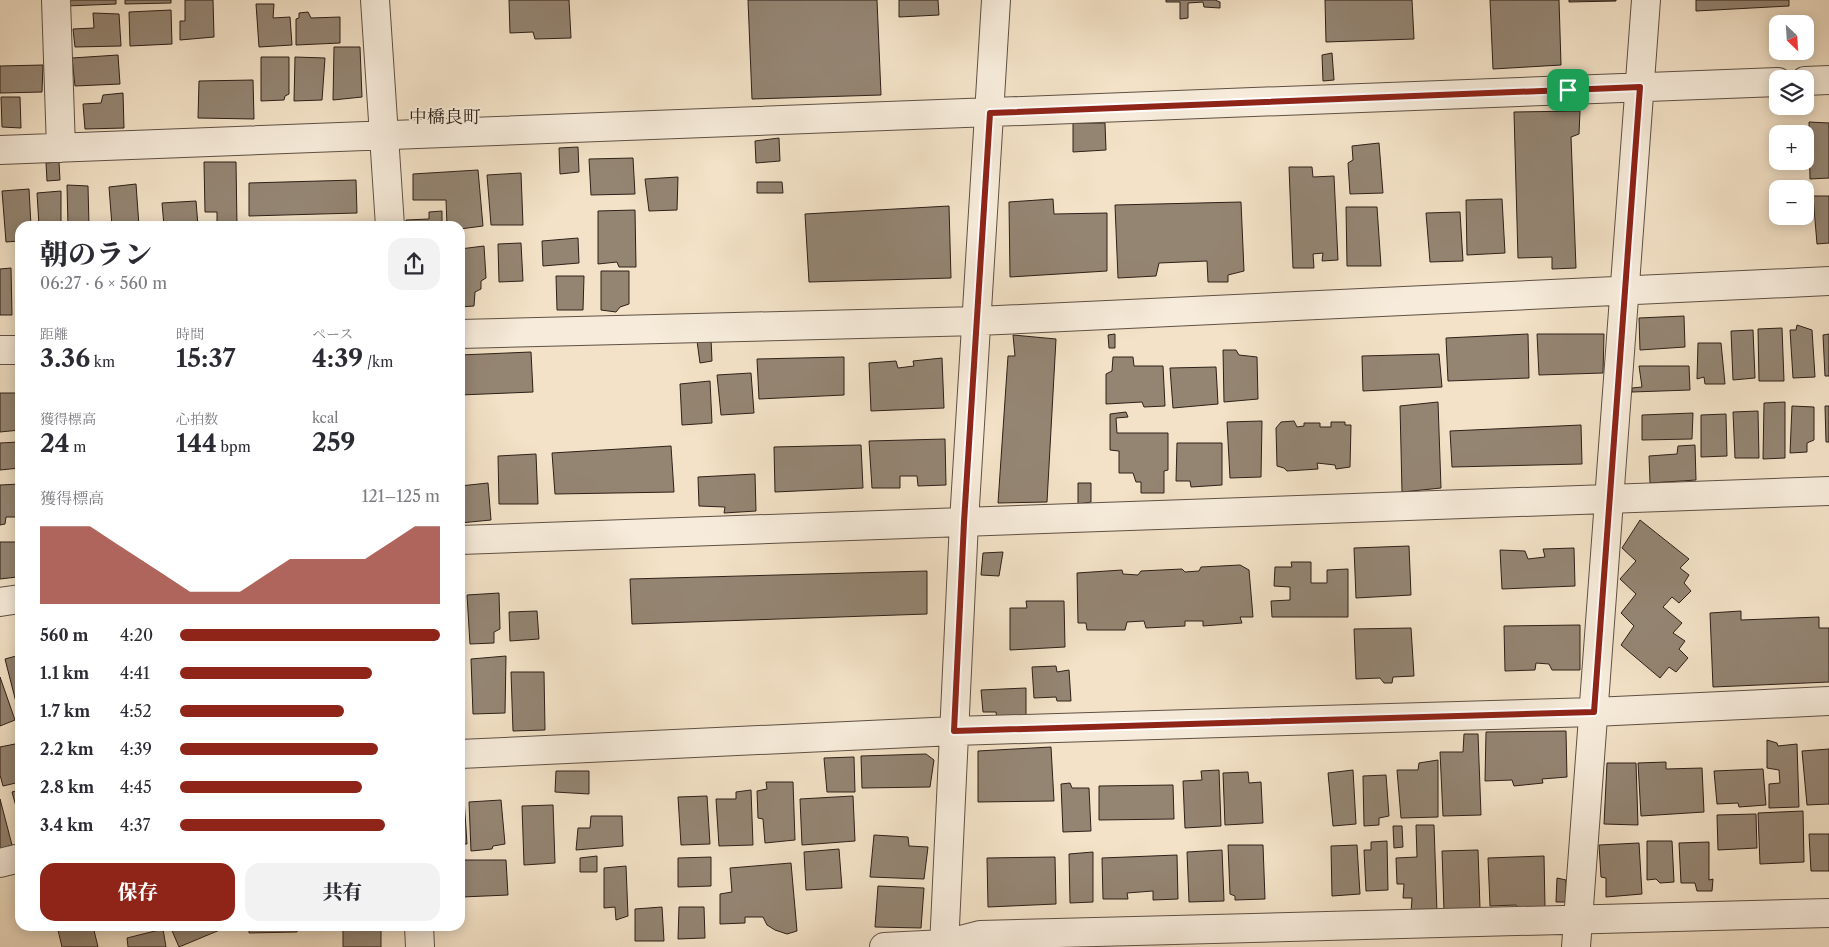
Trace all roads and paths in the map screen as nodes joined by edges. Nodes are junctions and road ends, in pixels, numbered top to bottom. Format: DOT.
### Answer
graph roads {
  1 [pos="56,0"];
  2 [pos="374,0"];
  3 [pos="996,0"];
  4 [pos="1646,0"];
  5 [pos="1829,80"];
  6 [pos="1814,81"];
  7 [pos="1769,82"];
  8 [pos="1640,87"];
  9 [pos="990,113"];
  10 [pos="385,136"];
  11 [pos="61,148"];
  12 [pos="0,150"];
  13 [pos="390,221"];
  14 [pos="1829,280"];
  15 [pos="1625,289"];
  16 [pos="978,321"];
  17 [pos="465,334"];
  18 [pos="0,350"];
  19 [pos="15,350"];
  20 [pos="1829,491"];
  21 [pos="1610,498"];
  22 [pos="964,522"];
  23 [pos="465,540"];
  24 [pos="15,600"];
  25 [pos="0,602"];
  26 [pos="1829,701"];
  27 [pos="1594,712"];
  28 [pos="954,731"];
  29 [pos="465,754"];
  30 [pos="15,859"];
  31 [pos="0,863"];
  32 [pos="1829,912"];
  33 [pos="419,931"];
  34 [pos="1576,934"];
  35 [pos="944,946"];
  36 [pos="420,947"];
  37 [pos="884,947"];
  1 -- 11 [label="street"];
  2 -- 10 [label="street"];
  3 -- 9 [label="street"];
  4 -- 8 [label="street"];
  5 -- 6 [label="street"];
  7 -- 8 [label="street"];
  8 -- 9 [label="street"];
  8 -- 15 [label="street"];
  9 -- 10 [label="street"];
  9 -- 16 [label="street"];
  10 -- 11 [label="street"];
  10 -- 13 [label="street"];
  11 -- 12 [label="street"];
  14 -- 15 [label="street"];
  15 -- 16 [label="street"];
  15 -- 21 [label="street"];
  16 -- 17 [label="street"];
  16 -- 22 [label="street"];
  18 -- 19 [label="street"];
  20 -- 21 [label="street"];
  21 -- 22 [label="street"];
  21 -- 27 [label="street"];
  22 -- 23 [label="street"];
  22 -- 28 [label="street"];
  24 -- 25 [label="street"];
  26 -- 27 [label="street"];
  27 -- 28 [label="street"];
  27 -- 34 [label="street"];
  28 -- 29 [label="street"];
  28 -- 35 [label="street"];
  30 -- 31 [label="street"];
  32 -- 34 [label="street"];
  33 -- 36 [label="street"];
  34 -- 35 [label="street"];
  35 -- 37 [label="street"];
}
